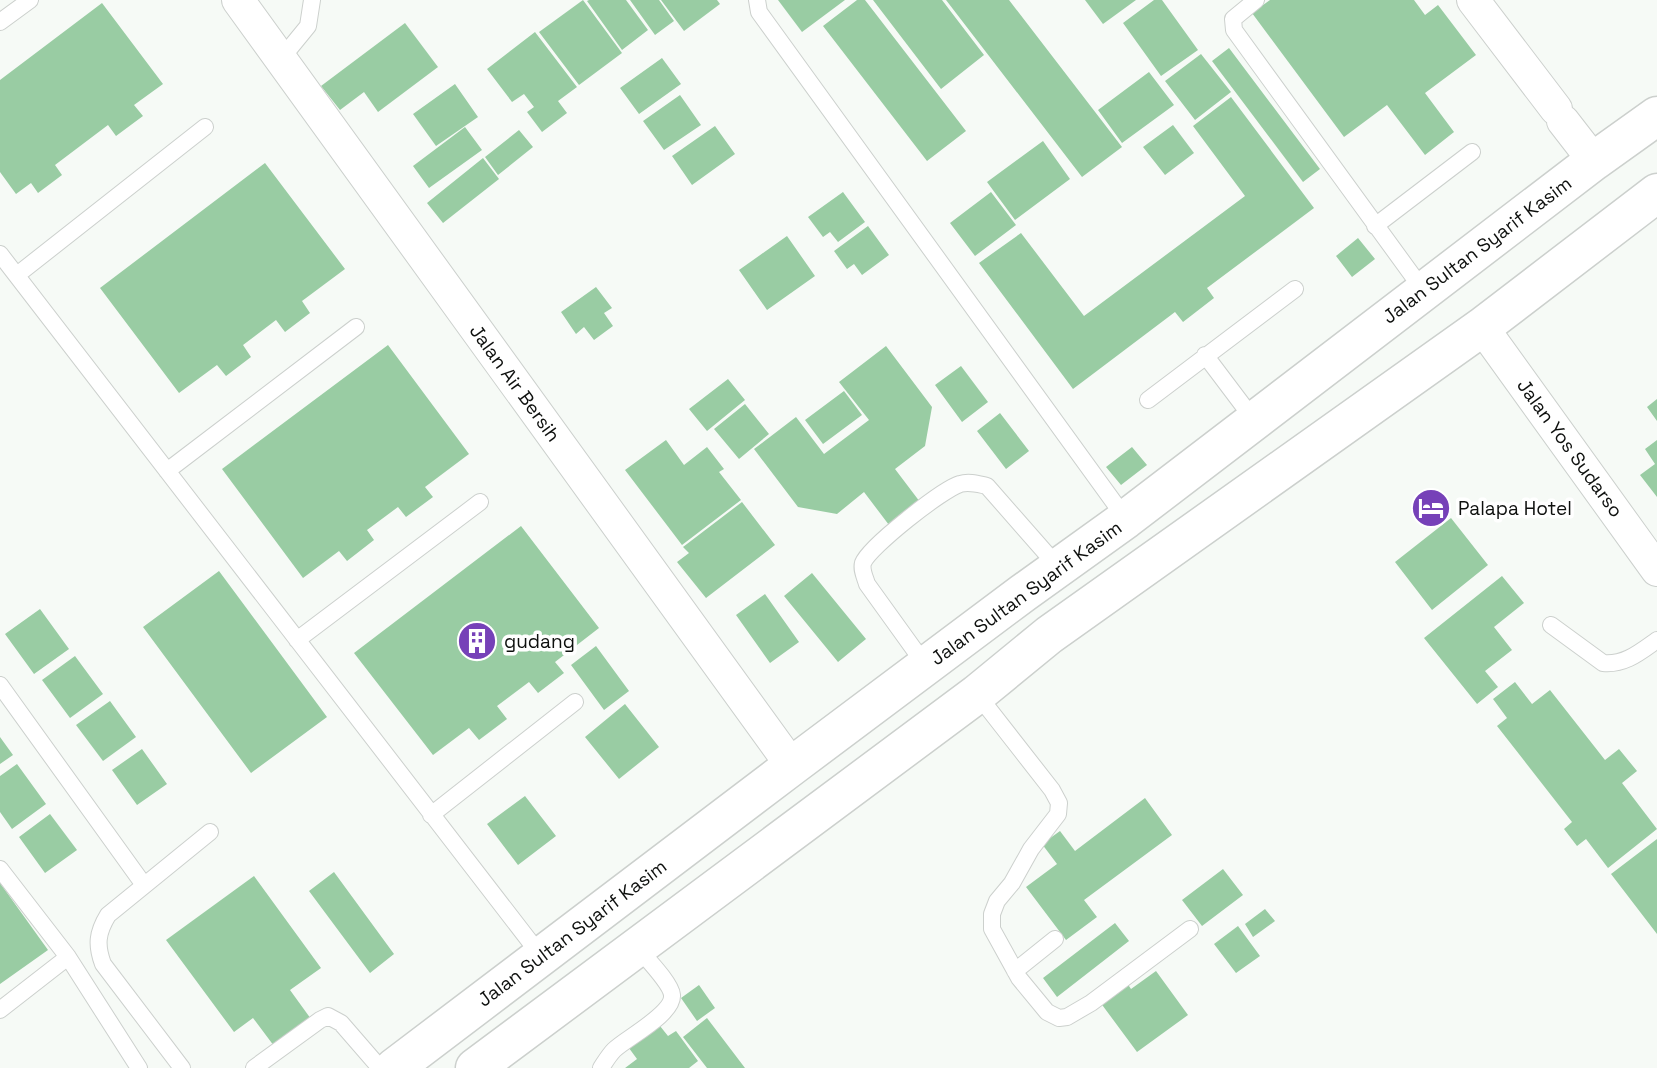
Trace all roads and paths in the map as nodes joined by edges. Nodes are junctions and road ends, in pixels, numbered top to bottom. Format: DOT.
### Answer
graph roads {
  1 [pos="30,0"];
  2 [pos="238,0"];
  3 [pos="312,0"];
  4 [pos="757,0"];
  5 [pos="1256,0"];
  6 [pos="1473,0"];
  7 [pos="0,22"];
  8 [pos="281,59"];
  9 [pos="1657,116"];
  10 [pos="205,127"];
  11 [pos="1472,152"];
  12 [pos="1594,161"];
  13 [pos="1657,193"];
  14 [pos="1375,226"];
  15 [pos="0,254"];
  16 [pos="17,275"];
  17 [pos="1295,289"];
  18 [pos="1423,290"];
  19 [pos="356,327"];
  20 [pos="1482,327"];
  21 [pos="1205,355"];
  22 [pos="1148,400"];
  23 [pos="1254,420"];
  24 [pos="167,471"];
  25 [pos="480,502"];
  26 [pos="1126,519"];
  27 [pos="1059,568"];
  28 [pos="1657,570"];
  29 [pos="1552,625"];
  30 [pos="297,640"];
  31 [pos="1657,640"];
  32 [pos="927,667"];
  33 [pos="0,685"];
  34 [pos="977,694"];
  35 [pos="575,702"];
  36 [pos="792,766"];
  37 [pos="431,815"];
  38 [pos="210,832"];
  39 [pos="0,869"];
  40 [pos="144,885"];
  41 [pos="1190,929"];
  42 [pos="1055,939"];
  43 [pos="637,947"];
  44 [pos="68,957"];
  45 [pos="533,963"];
  46 [pos="1015,971"];
  47 [pos="555,1008"];
  48 [pos="0,1010"];
  49 [pos="139,1068"];
  50 [pos="182,1068"];
  51 [pos="254,1068"];
  52 [pos="380,1068"];
  53 [pos="394,1068"];
  54 [pos="475,1068"];
  55 [pos="601,1068"];
  1 -- 7 [label="lane"];
  2 -- 8 [label="street, Jalan Air Bersih"];
  3 -- 8 [label="lane"];
  4 -- 26 [label="lane"];
  5 -- 14 [label="lane"];
  6 -- 12 [label="street"];
  8 -- 36 [label="street, Jalan Air Bersih"];
  9 -- 12 [label="street, Jalan Sultan Syarif Kasim"];
  10 -- 16 [label="lane"];
  11 -- 14 [label="lane"];
  12 -- 18 [label="street, Jalan Sultan Syarif Kasim"];
  13 -- 20 [label="street"];
  14 -- 18 [label="lane"];
  15 -- 16 [label="lane"];
  16 -- 24 [label="lane"];
  17 -- 21 [label="lane"];
  18 -- 23 [label="street, Jalan Sultan Syarif Kasim"];
  19 -- 24 [label="lane"];
  20 -- 28 [label="street, Jalan Yos Sudarso"];
  20 -- 34 [label="street"];
  21 -- 22 [label="lane"];
  21 -- 23 [label="lane"];
  23 -- 26 [label="street, Jalan Sultan Syarif Kasim"];
  24 -- 30 [label="lane"];
  25 -- 30 [label="lane"];
  26 -- 27 [label="street, Jalan Sultan Syarif Kasim"];
  27 -- 32 [label="street, Jalan Sultan Syarif Kasim"];
  27 -- 32 [label="lane"];
  29 -- 31 [label="lane"];
  30 -- 37 [label="lane"];
  32 -- 36 [label="street, Jalan Sultan Syarif Kasim"];
  33 -- 40 [label="lane"];
  34 -- 43 [label="street"];
  34 -- 46 [label="lane"];
  35 -- 37 [label="lane"];
  36 -- 45 [label="street, Jalan Sultan Syarif Kasim"];
  37 -- 45 [label="lane"];
  38 -- 40 [label="lane"];
  39 -- 44 [label="lane"];
  40 -- 50 [label="lane"];
  41 -- 46 [label="lane"];
  42 -- 46 [label="lane"];
  43 -- 47 [label="street"];
  43 -- 55 [label="lane"];
  44 -- 48 [label="lane"];
  44 -- 49 [label="lane"];
  45 -- 47 [label="street"];
  45 -- 53 [label="street, Jalan Sultan Syarif Kasim"];
  47 -- 54 [label="street"];
  51 -- 52 [label="lane"];
}
